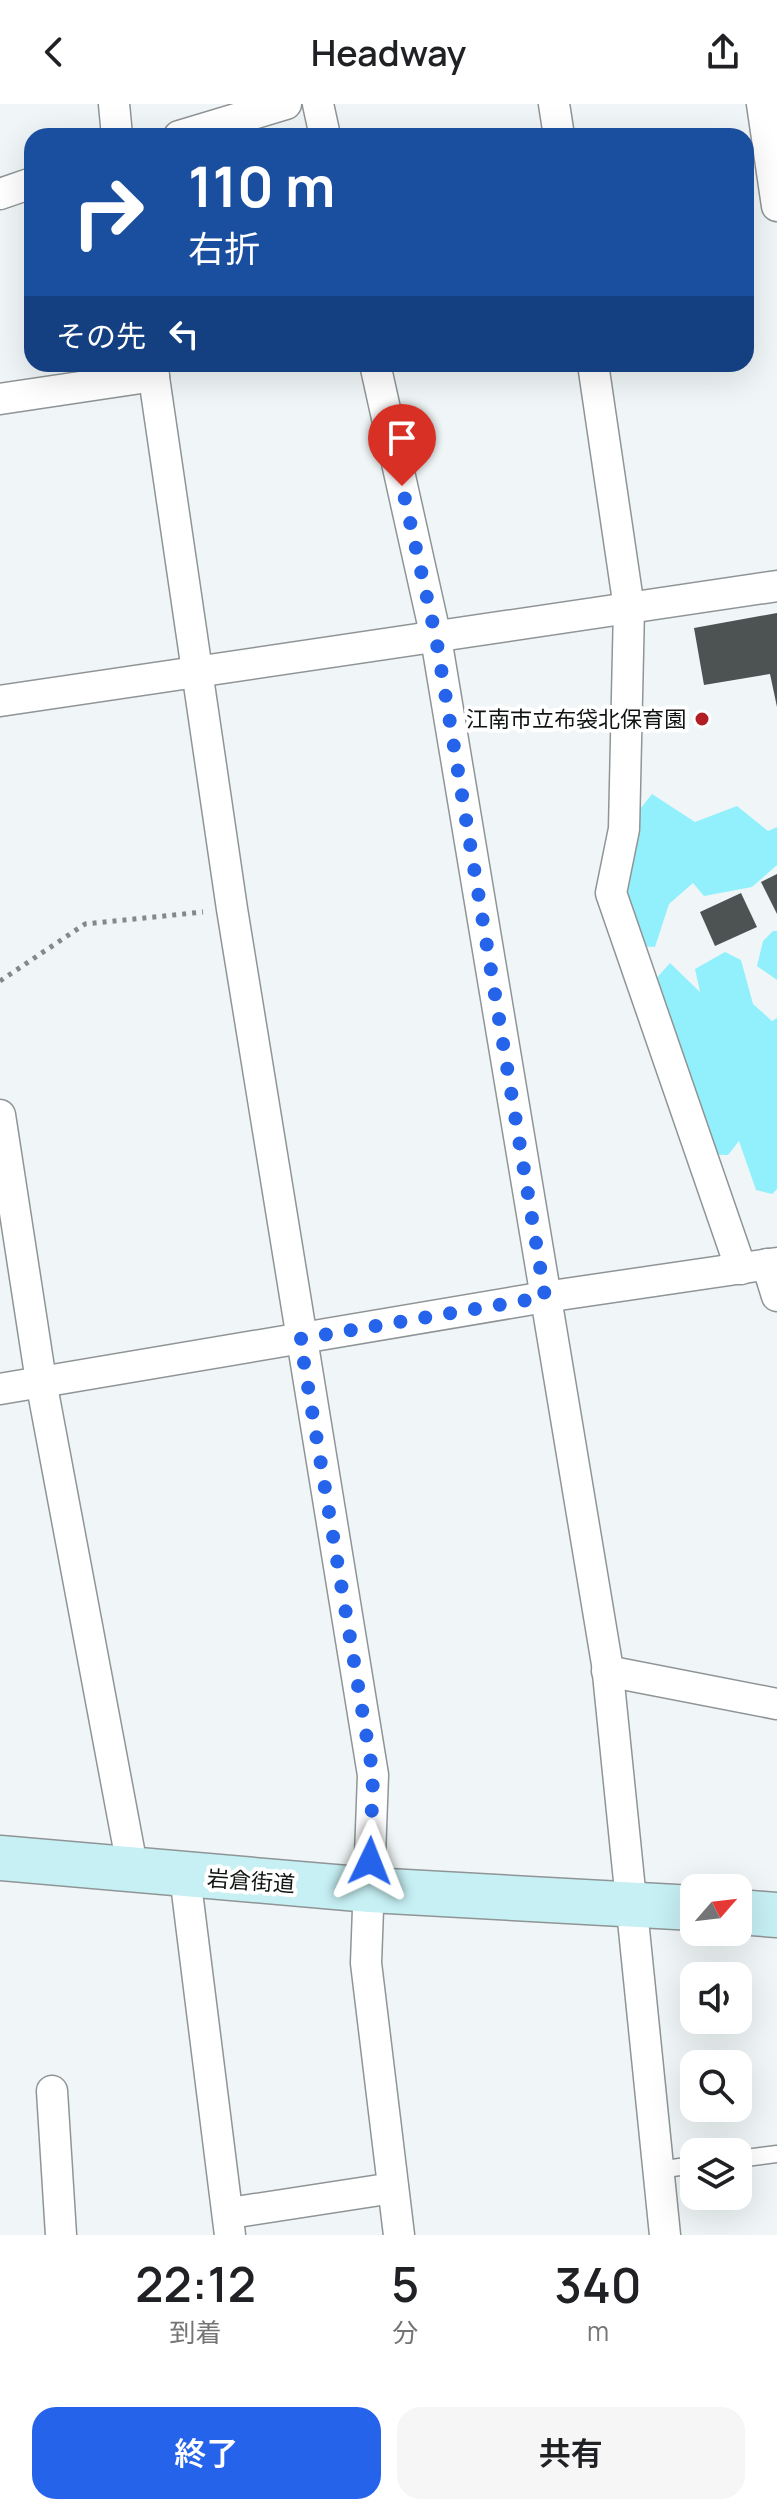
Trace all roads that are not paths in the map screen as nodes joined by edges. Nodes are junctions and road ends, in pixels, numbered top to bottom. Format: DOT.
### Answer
graph roads {
  1 [pos="114,104"];
  2 [pos="286,104"];
  3 [pos="318,104"];
  4 [pos="554,104"];
  5 [pos="762,104"];
  6 [pos="116,128"];
  7 [pos="206,128"];
  8 [pos="323,128"];
  9 [pos="558,128"];
  10 [pos="24,186"];
  11 [pos="0,194"];
  12 [pos="777,206"];
  13 [pos="142,372"];
  14 [pos="153,372"];
  15 [pos="377,372"];
  16 [pos="594,372"];
  17 [pos="0,399"];
  18 [pos="777,586"];
  19 [pos="629,608"];
  20 [pos="436,638"];
  21 [pos="195,670"];
  22 [pos="0,701"];
  23 [pos="0,1115"];
  24 [pos="762,1265"];
  25 [pos="777,1296"];
  26 [pos="545,1297"];
  27 [pos="300,1339"];
  28 [pos="41,1381"];
  29 [pos="0,1389"];
  30 [pos="607,1671"];
  31 [pos="777,1704"];
  32 [pos="0,1858"];
  33 [pos="133,1871"];
  34 [pos="185,1876"];
  35 [pos="370,1890"];
  36 [pos="629,1903"];
  37 [pos="680,1907"];
  38 [pos="752,1913"];
  39 [pos="777,1915"];
  40 [pos="52,2091"];
  41 [pos="777,2154"];
  42 [pos="752,2157"];
  43 [pos="680,2167"];
  44 [pos="658,2170"];
  45 [pos="393,2188"];
  46 [pos="230,2224"];
  47 [pos="61,2235"];
  48 [pos="399,2235"];
  49 [pos="665,2235"];
  1 -- 6 [label="street"];
  2 -- 7 [label="street"];
  3 -- 8 [label="street"];
  4 -- 9 [label="street"];
  5 -- 12 [label="street"];
  10 -- 11 [label="street"];
  13 -- 17 [label="street"];
  14 -- 21 [label="street"];
  15 -- 20 [label="street"];
  16 -- 19 [label="street"];
  18 -- 19 [label="street"];
  19 -- 20 [label="street"];
  19 -- 24 [label="street"];
  20 -- 21 [label="street"];
  20 -- 26 [label="street"];
  21 -- 22 [label="street"];
  21 -- 27 [label="street"];
  23 -- 28 [label="street"];
  24 -- 25 [label="street"];
  24 -- 26 [label="street"];
  26 -- 27 [label="street"];
  26 -- 30 [label="street"];
  27 -- 28 [label="street"];
  27 -- 35 [label="street"];
  28 -- 29 [label="street"];
  28 -- 33 [label="street"];
  30 -- 31 [label="street"];
  30 -- 36 [label="street"];
  32 -- 33 [label="street, 岩倉街道"];
  33 -- 34 [label="street, 岩倉街道"];
  34 -- 35 [label="street, 岩倉街道"];
  34 -- 46 [label="street"];
  35 -- 36 [label="street, 岩倉街道"];
  35 -- 45 [label="street"];
  36 -- 37 [label="street, 岩倉街道"];
  36 -- 44 [label="street"];
  38 -- 39 [label="street"];
  40 -- 47 [label="street"];
  41 -- 42 [label="lane"];
  43 -- 44 [label="lane"];
  44 -- 49 [label="street"];
  45 -- 46 [label="street"];
  45 -- 48 [label="street"];
}
